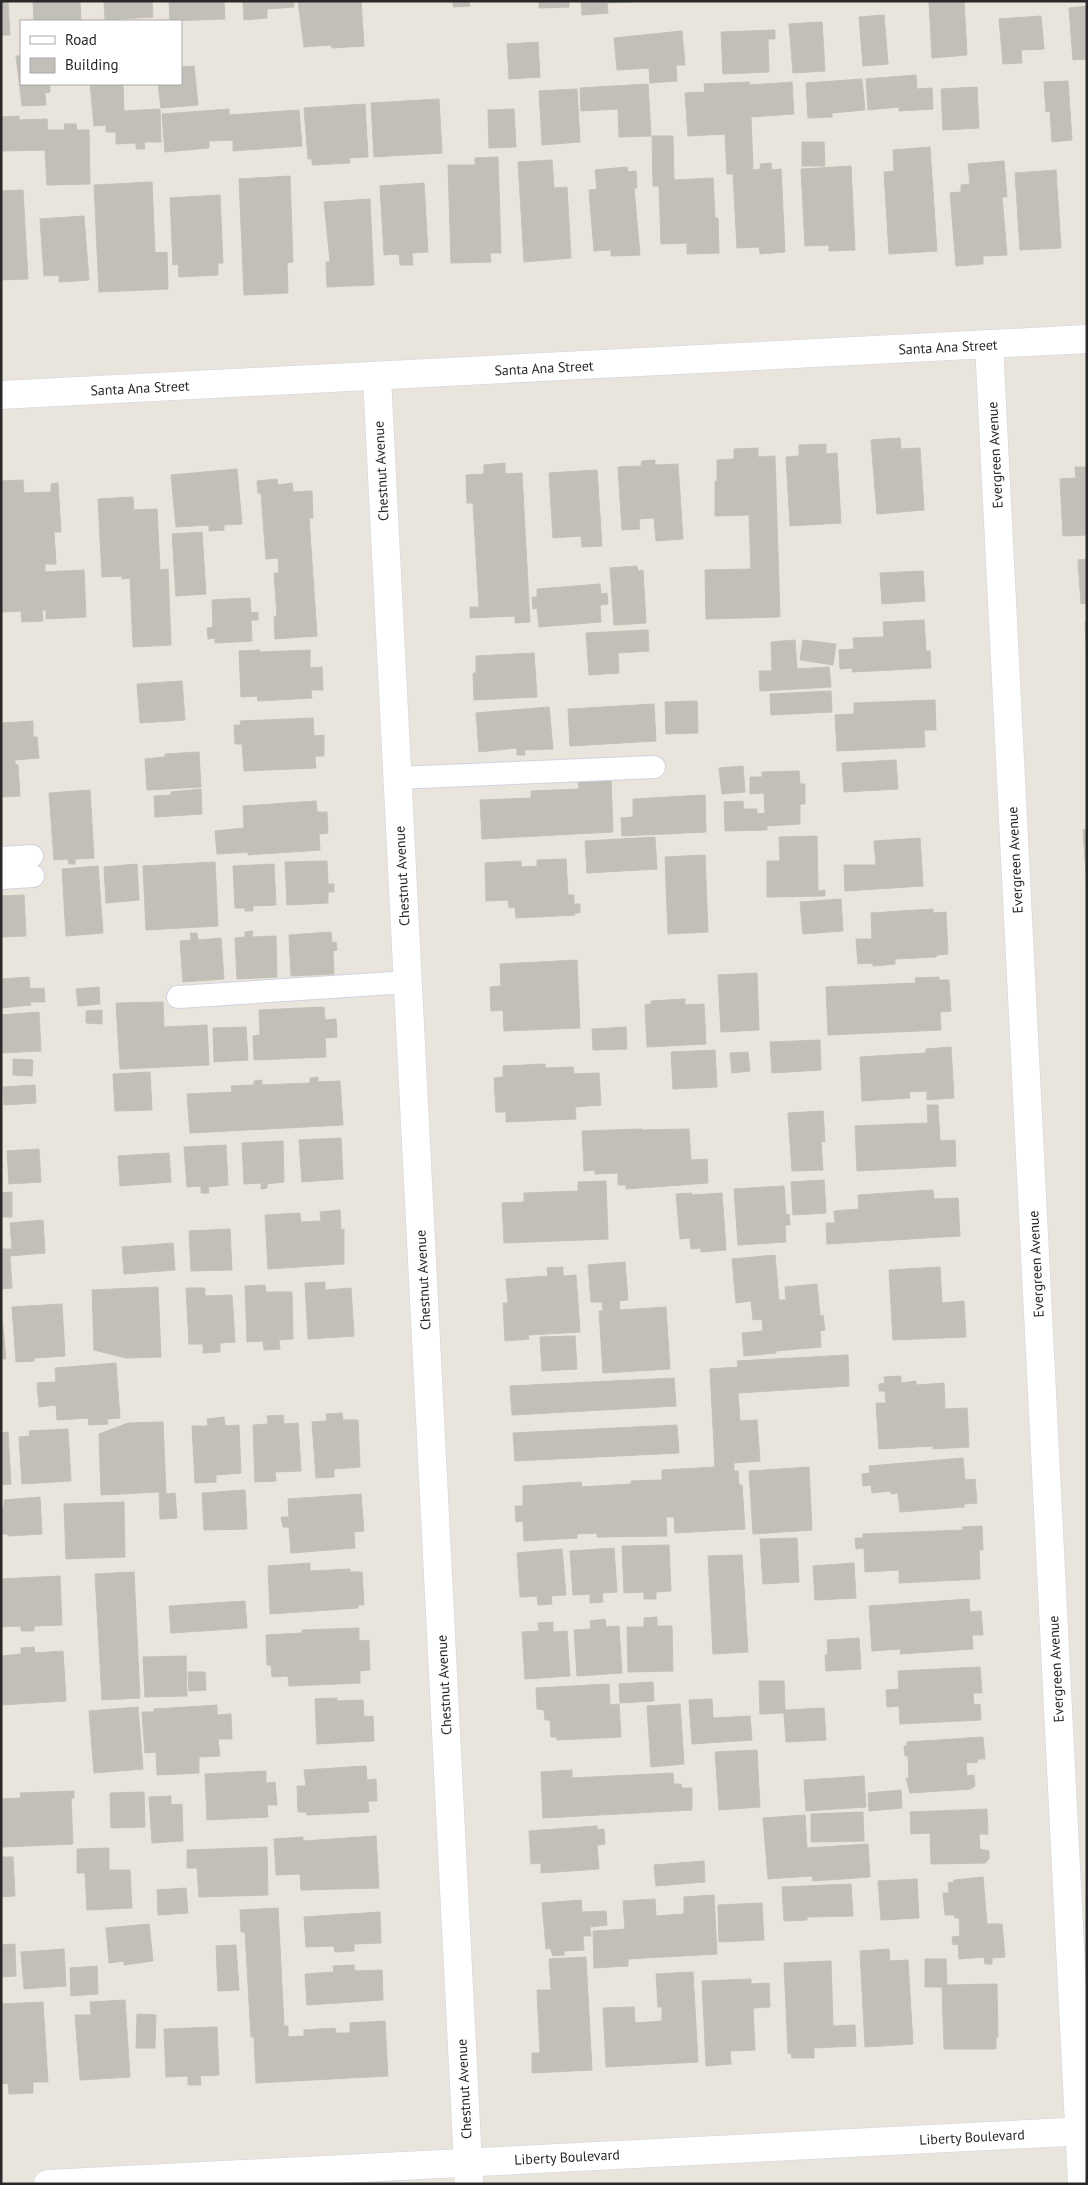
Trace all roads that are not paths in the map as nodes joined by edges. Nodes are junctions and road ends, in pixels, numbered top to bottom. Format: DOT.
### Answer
graph roads {
  1 [pos="1087,339"];
  2 [pos="990,344"];
  3 [pos="377,377"];
  4 [pos="1,395"];
  5 [pos="654,767"];
  6 [pos="397,778"];
  7 [pos="1,858"];
  8 [pos="1,878"];
  9 [pos="408,982"];
  10 [pos="178,997"];
  11 [pos="1083,2131"];
  12 [pos="469,2173"];
  13 [pos="48,2184"];
  14 [pos="1082,2184"];
  1 -- 2 [label="street, Santa Ana Street"];
  2 -- 3 [label="street, Santa Ana Street"];
  2 -- 11 [label="street, Evergreen Avenue"];
  3 -- 4 [label="street, Santa Ana Street"];
  3 -- 6 [label="street, Chestnut Avenue"];
  5 -- 6 [label="lane"];
  6 -- 9 [label="street, Chestnut Avenue"];
  7 -- 8 [label="lane"];
  9 -- 10 [label="lane"];
  9 -- 12 [label="street, Chestnut Avenue"];
  11 -- 12 [label="street, Liberty Boulevard"];
  11 -- 14 [label="street, Evergreen Avenue"];
  12 -- 13 [label="street, Liberty Boulevard"];
}
